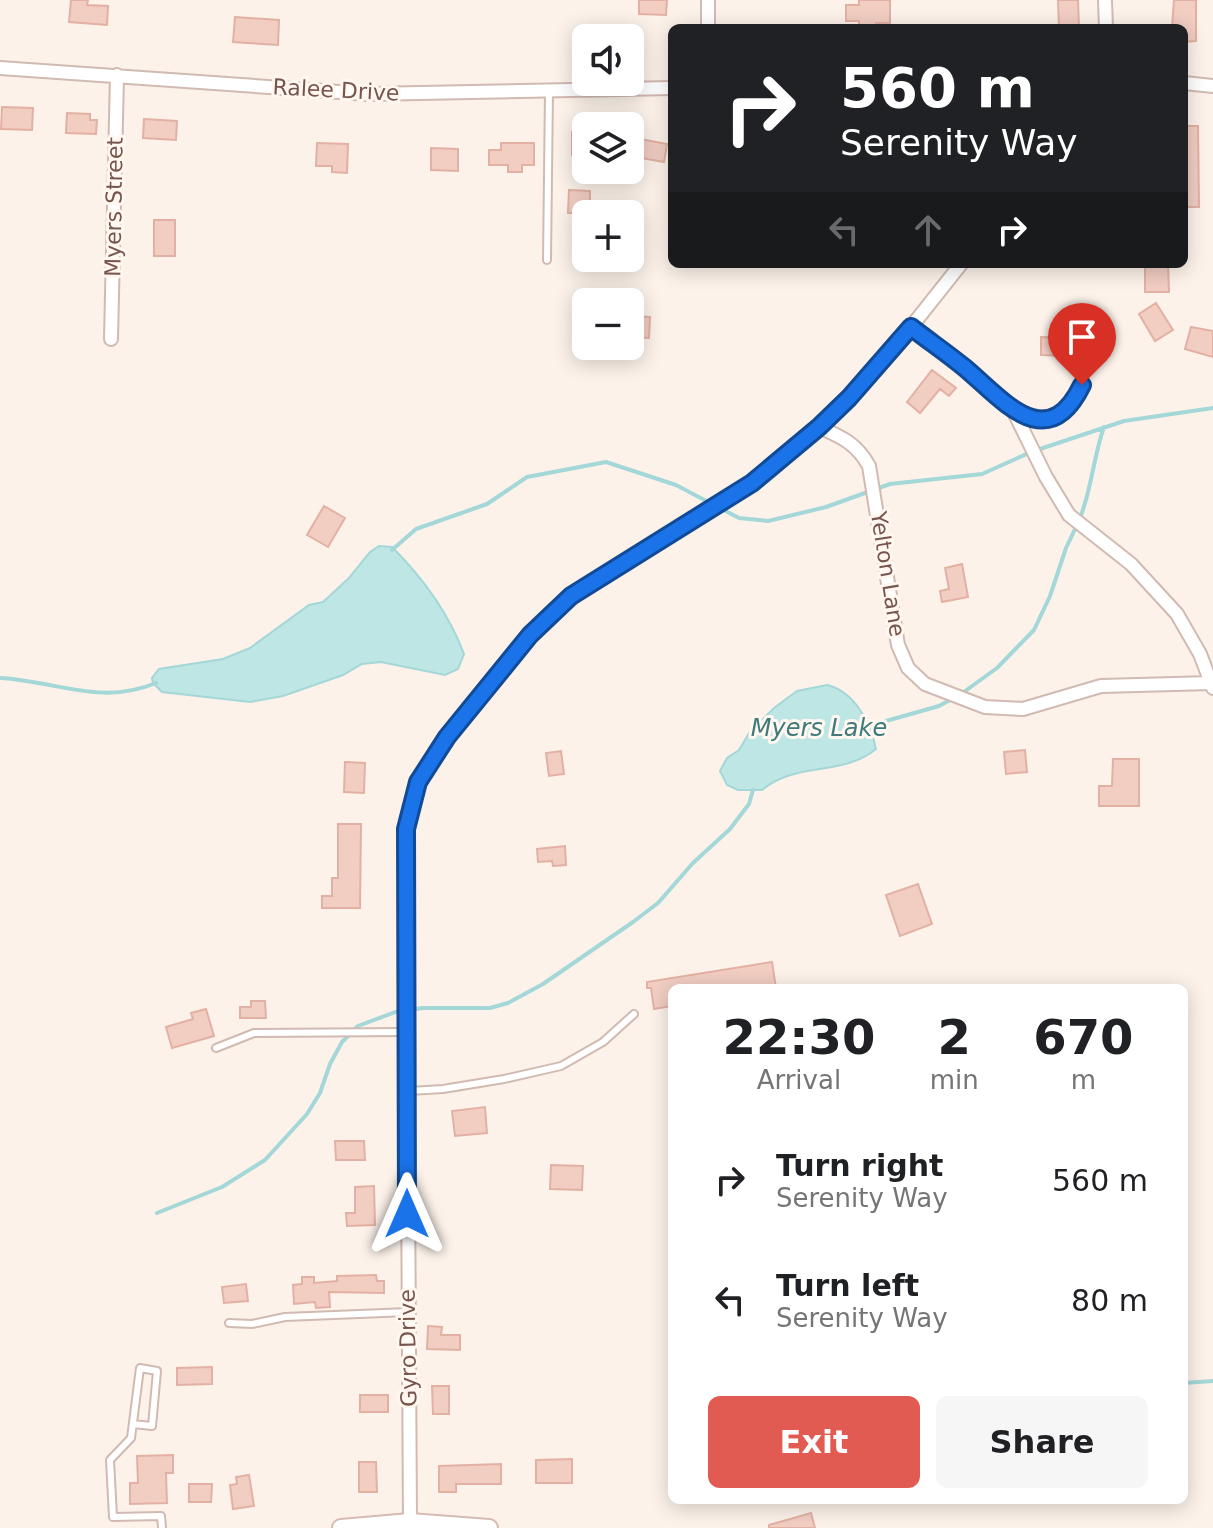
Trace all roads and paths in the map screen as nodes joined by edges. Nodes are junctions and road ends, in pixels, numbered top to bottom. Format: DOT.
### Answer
graph roads {
  1 [pos="708,0"];
  2 [pos="1105,0"];
  3 [pos="708,24"];
  4 [pos="1106,24"];
  5 [pos="0,68"];
  6 [pos="117,75"];
  7 [pos="1188,83"];
  8 [pos="1213,86"];
  9 [pos="668,88"];
  10 [pos="549,91"];
  11 [pos="547,260"];
  12 [pos="958,268"];
  13 [pos="911,327"];
  14 [pos="111,339"];
  15 [pos="1082,385"];
  16 [pos="1014,412"];
  17 [pos="819,427"];
  18 [pos="1212,685"];
  19 [pos="634,1014"];
  20 [pos="407,1032"];
  21 [pos="216,1048"];
  22 [pos="407,1091"];
  23 [pos="408,1312"];
  24 [pos="229,1323"];
  25 [pos="133,1424"];
  26 [pos="113,1517"];
  27 [pos="410,1522"];
  28 [pos="114,1528"];
  29 [pos="162,1528"];
  30 [pos="341,1528"];
  31 [pos="489,1528"];
  1 -- 3 [label="street"];
  2 -- 4 [label="street"];
  5 -- 6 [label="street, Ralee Drive"];
  6 -- 10 [label="street, Ralee Drive"];
  6 -- 14 [label="street, Myers Street"];
  7 -- 8 [label="street"];
  9 -- 10 [label="street, Ralee Drive"];
  10 -- 11 [label="lane"];
  12 -- 13 [label="street, Gyro Drive"];
  13 -- 16 [label="street"];
  13 -- 17 [label="street, Gyro Drive"];
  15 -- 16 [label="street"];
  16 -- 18 [label="street"];
  17 -- 18 [label="street, Yelton Lane"];
  17 -- 20 [label="street, Gyro Drive"];
  19 -- 22 [label="lane"];
  20 -- 21 [label="lane"];
  20 -- 22 [label="street, Gyro Drive"];
  22 -- 23 [label="street, Gyro Drive"];
  23 -- 24 [label="lane"];
  23 -- 27 [label="street, Gyro Drive"];
  25 -- 25 [label="lane"];
  25 -- 26 [label="lane"];
  26 -- 28 [label="lane"];
  26 -- 29 [label="lane"];
  27 -- 30 [label="main road"];
  27 -- 31 [label="main road"];
}
